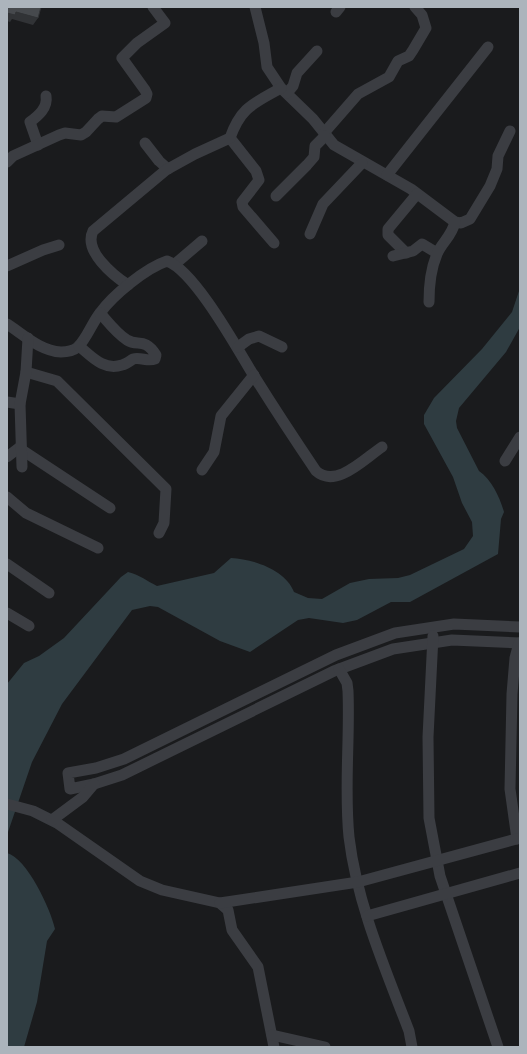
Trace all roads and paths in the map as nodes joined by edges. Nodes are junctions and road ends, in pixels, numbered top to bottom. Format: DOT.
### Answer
graph roads {
  1 [pos="153,7"];
  2 [pos="255,7"];
  3 [pos="414,7"];
  4 [pos="488,47"];
  5 [pos="317,51"];
  6 [pos="284,90"];
  7 [pos="46,96"];
  8 [pos="510,131"];
  9 [pos="325,135"];
  10 [pos="230,138"];
  11 [pos="145,143"];
  12 [pos="38,145"];
  13 [pos="9,155"];
  14 [pos="362,163"];
  15 [pos="168,168"];
  16 [pos="386,175"];
  17 [pos="417,194"];
  18 [pos="276,196"];
  19 [pos="455,222"];
  20 [pos="310,234"];
  21 [pos="202,241"];
  22 [pos="274,243"];
  23 [pos="59,245"];
  24 [pos="406,253"];
  25 [pos="437,253"];
  26 [pos="393,256"];
  27 [pos="175,264"];
  28 [pos="7,266"];
  29 [pos="128,285"];
  30 [pos="429,302"];
  31 [pos="100,313"];
  32 [pos="7,324"];
  33 [pos="28,338"];
  34 [pos="79,346"];
  35 [pos="238,347"];
  36 [pos="282,347"];
  37 [pos="26,372"];
  38 [pos="254,375"];
  39 [pos="7,402"];
  40 [pos="20,404"];
  41 [pos="520,436"];
  42 [pos="382,447"];
  43 [pos="21,449"];
  44 [pos="7,457"];
  45 [pos="505,461"];
  46 [pos="22,467"];
  47 [pos="202,470"];
  48 [pos="7,497"];
  49 [pos="110,508"];
  50 [pos="159,534"];
  51 [pos="98,548"];
  52 [pos="7,564"];
  53 [pos="49,593"];
  54 [pos="7,613"];
  55 [pos="29,626"];
  56 [pos="433,626"];
  57 [pos="520,627"];
  58 [pos="433,642"];
  59 [pos="519,643"];
  60 [pos="338,669"];
  61 [pos="151,745"];
  62 [pos="158,757"];
  63 [pos="94,784"];
  64 [pos="7,804"];
  65 [pos="52,820"];
  66 [pos="518,839"];
  67 [pos="437,860"];
  68 [pos="520,873"];
  69 [pos="358,882"];
  70 [pos="447,894"];
  71 [pos="220,903"];
  72 [pos="367,916"];
  73 [pos="272,1035"];
  74 [pos="274,1047"];
  75 [pos="325,1047"];
  76 [pos="412,1047"];
  77 [pos="498,1047"];
  1 -- 12 [label="street"];
  2 -- 6 [label="street"];
  3 -- 9 [label="street"];
  4 -- 16 [label="street"];
  5 -- 6 [label="street"];
  6 -- 9 [label="street"];
  6 -- 10 [label="street"];
  7 -- 12 [label="street"];
  8 -- 19 [label="street"];
  9 -- 14 [label="street"];
  9 -- 18 [label="street"];
  10 -- 15 [label="street"];
  10 -- 22 [label="street"];
  11 -- 15 [label="street"];
  12 -- 13 [label="street"];
  14 -- 16 [label="street"];
  14 -- 20 [label="street"];
  15 -- 29 [label="street"];
  16 -- 17 [label="street"];
  17 -- 19 [label="street"];
  17 -- 24 [label="street"];
  19 -- 25 [label="street"];
  21 -- 27 [label="street"];
  23 -- 28 [label="street"];
  24 -- 25 [label="street"];
  24 -- 26 [label="street"];
  25 -- 30 [label="street"];
  27 -- 29 [label="street"];
  27 -- 35 [label="street"];
  29 -- 31 [label="street"];
  31 -- 34 [label="street"];
  31 -- 34 [label="street"];
  32 -- 33 [label="street"];
  33 -- 34 [label="street"];
  33 -- 37 [label="street"];
  35 -- 36 [label="street"];
  35 -- 38 [label="street"];
  37 -- 40 [label="street"];
  37 -- 50 [label="street"];
  38 -- 42 [label="street"];
  38 -- 47 [label="street"];
  39 -- 40 [label="street"];
  40 -- 43 [label="street"];
  41 -- 45 [label="street"];
  43 -- 44 [label="street"];
  43 -- 46 [label="street"];
  43 -- 49 [label="street"];
  48 -- 51 [label="street"];
  52 -- 53 [label="street"];
  54 -- 55 [label="street"];
  56 -- 57 [label="street"];
  56 -- 58 [label="street"];
  56 -- 61 [label="street"];
  58 -- 59 [label="street"];
  58 -- 60 [label="street"];
  58 -- 67 [label="street"];
  59 -- 66 [label="street"];
  60 -- 62 [label="street"];
  60 -- 69 [label="street"];
  61 -- 62 [label="street"];
  61 -- 63 [label="street"];
  62 -- 63 [label="street"];
  63 -- 65 [label="street"];
  64 -- 65 [label="street"];
  65 -- 71 [label="street"];
  66 -- 67 [label="street"];
  67 -- 69 [label="street"];
  67 -- 70 [label="street"];
  68 -- 70 [label="street"];
  69 -- 71 [label="street"];
  69 -- 72 [label="street"];
  70 -- 72 [label="street"];
  70 -- 77 [label="street"];
  71 -- 73 [label="street"];
  72 -- 76 [label="street"];
  73 -- 74 [label="street"];
  73 -- 75 [label="street"];
}
